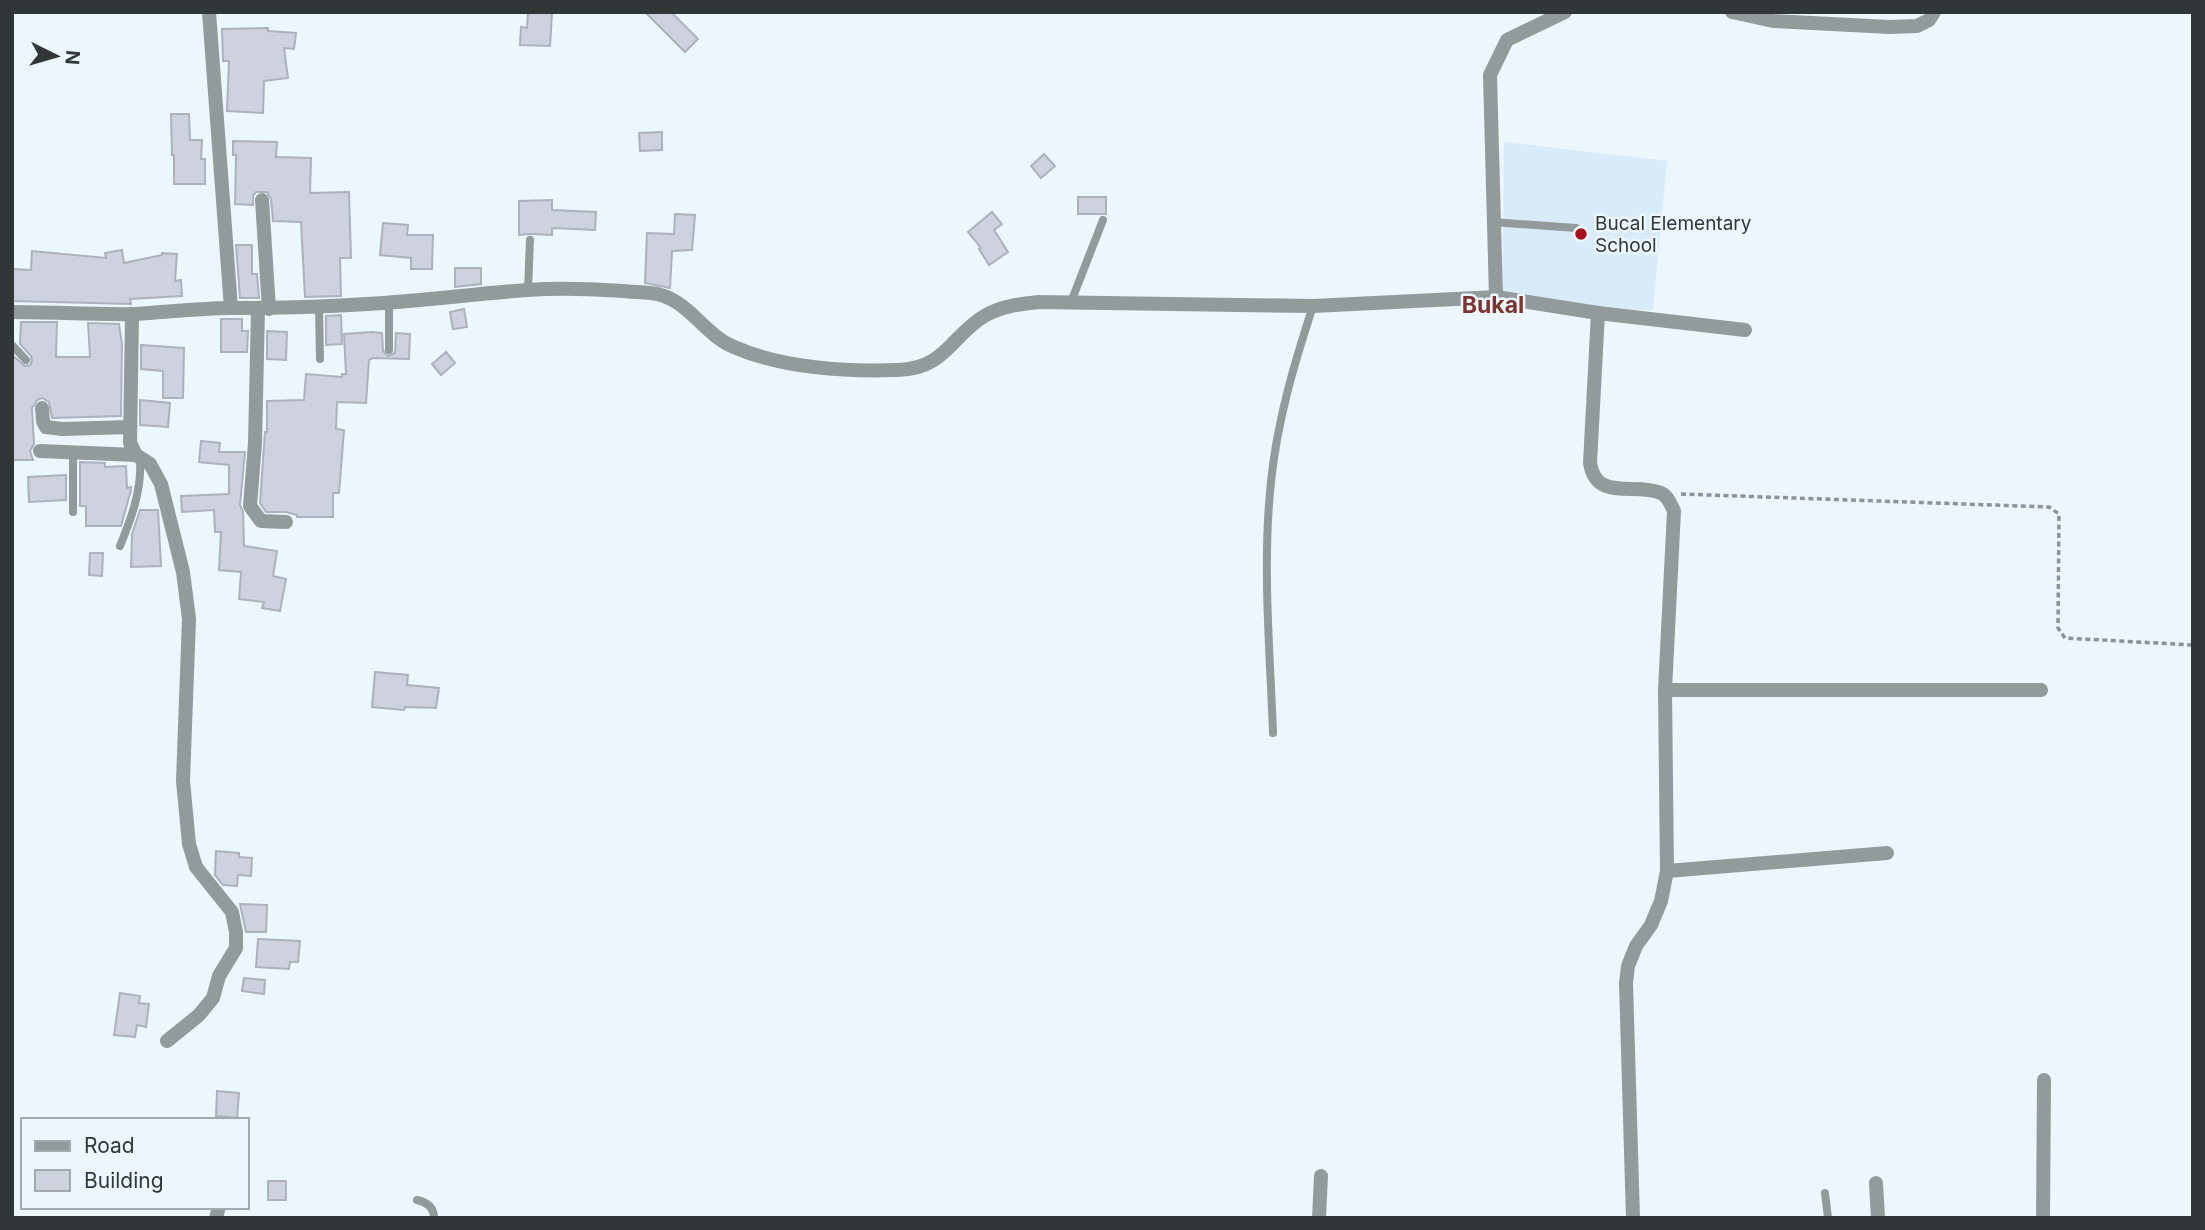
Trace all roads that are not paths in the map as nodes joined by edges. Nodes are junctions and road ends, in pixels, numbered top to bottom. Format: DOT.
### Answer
graph roads {
  1 [pos="209,12"];
  2 [pos="1565,12"];
  3 [pos="1732,12"];
  4 [pos="1934,12"];
  5 [pos="262,200"];
  6 [pos="1103,220"];
  7 [pos="1493,222"];
  8 [pos="1576,228"];
  9 [pos="530,240"];
  10 [pos="528,290"];
  11 [pos="1496,296"];
  12 [pos="1071,302"];
  13 [pos="389,303"];
  14 [pos="1313,306"];
  15 [pos="319,307"];
  16 [pos="230,308"];
  17 [pos="264,309"];
  18 [pos="12,312"];
  19 [pos="1598,313"];
  20 [pos="132,314"];
  21 [pos="1745,330"];
  22 [pos="12,345"];
  23 [pos="389,350"];
  24 [pos="320,359"];
  25 [pos="26,360"];
  26 [pos="43,408"];
  27 [pos="130,427"];
  28 [pos="40,451"];
  29 [pos="74,453"];
  30 [pos="138,457"];
  31 [pos="73,512"];
  32 [pos="286,522"];
  33 [pos="120,546"];
  34 [pos="1665,690"];
  35 [pos="2041,690"];
  36 [pos="1273,733"];
  37 [pos="1886,853"];
  38 [pos="1667,871"];
  39 [pos="167,1041"];
  40 [pos="2044,1080"];
  41 [pos="1321,1176"];
  42 [pos="1876,1183"];
  43 [pos="1825,1193"];
  44 [pos="417,1200"];
  45 [pos="434,1218"];
  46 [pos="1319,1218"];
  47 [pos="1633,1218"];
  48 [pos="1828,1218"];
  49 [pos="1878,1218"];
  50 [pos="2043,1218"];
  1 -- 16 [label="street"];
  2 -- 7 [label="street"];
  3 -- 4 [label="street"];
  5 -- 17 [label="street"];
  6 -- 12 [label="lane"];
  7 -- 8 [label="lane"];
  7 -- 11 [label="street"];
  9 -- 10 [label="lane"];
  10 -- 12 [label="street"];
  10 -- 13 [label="street"];
  11 -- 14 [label="street"];
  11 -- 19 [label="street"];
  12 -- 14 [label="street"];
  13 -- 15 [label="street"];
  13 -- 23 [label="lane"];
  14 -- 36 [label="lane"];
  15 -- 17 [label="street"];
  15 -- 24 [label="lane"];
  16 -- 17 [label="street"];
  16 -- 20 [label="street"];
  17 -- 32 [label="street"];
  18 -- 20 [label="street"];
  19 -- 21 [label="street"];
  19 -- 34 [label="street"];
  20 -- 27 [label="street"];
  22 -- 25 [label="lane"];
  26 -- 27 [label="street"];
  27 -- 30 [label="street"];
  28 -- 29 [label="street"];
  29 -- 30 [label="street"];
  29 -- 31 [label="lane"];
  30 -- 33 [label="lane"];
  30 -- 39 [label="street"];
  34 -- 35 [label="street"];
  34 -- 38 [label="street"];
  37 -- 38 [label="street"];
  38 -- 47 [label="street"];
  40 -- 50 [label="street"];
  41 -- 46 [label="street"];
  42 -- 49 [label="street"];
  43 -- 48 [label="lane"];
  44 -- 45 [label="lane"];
}
